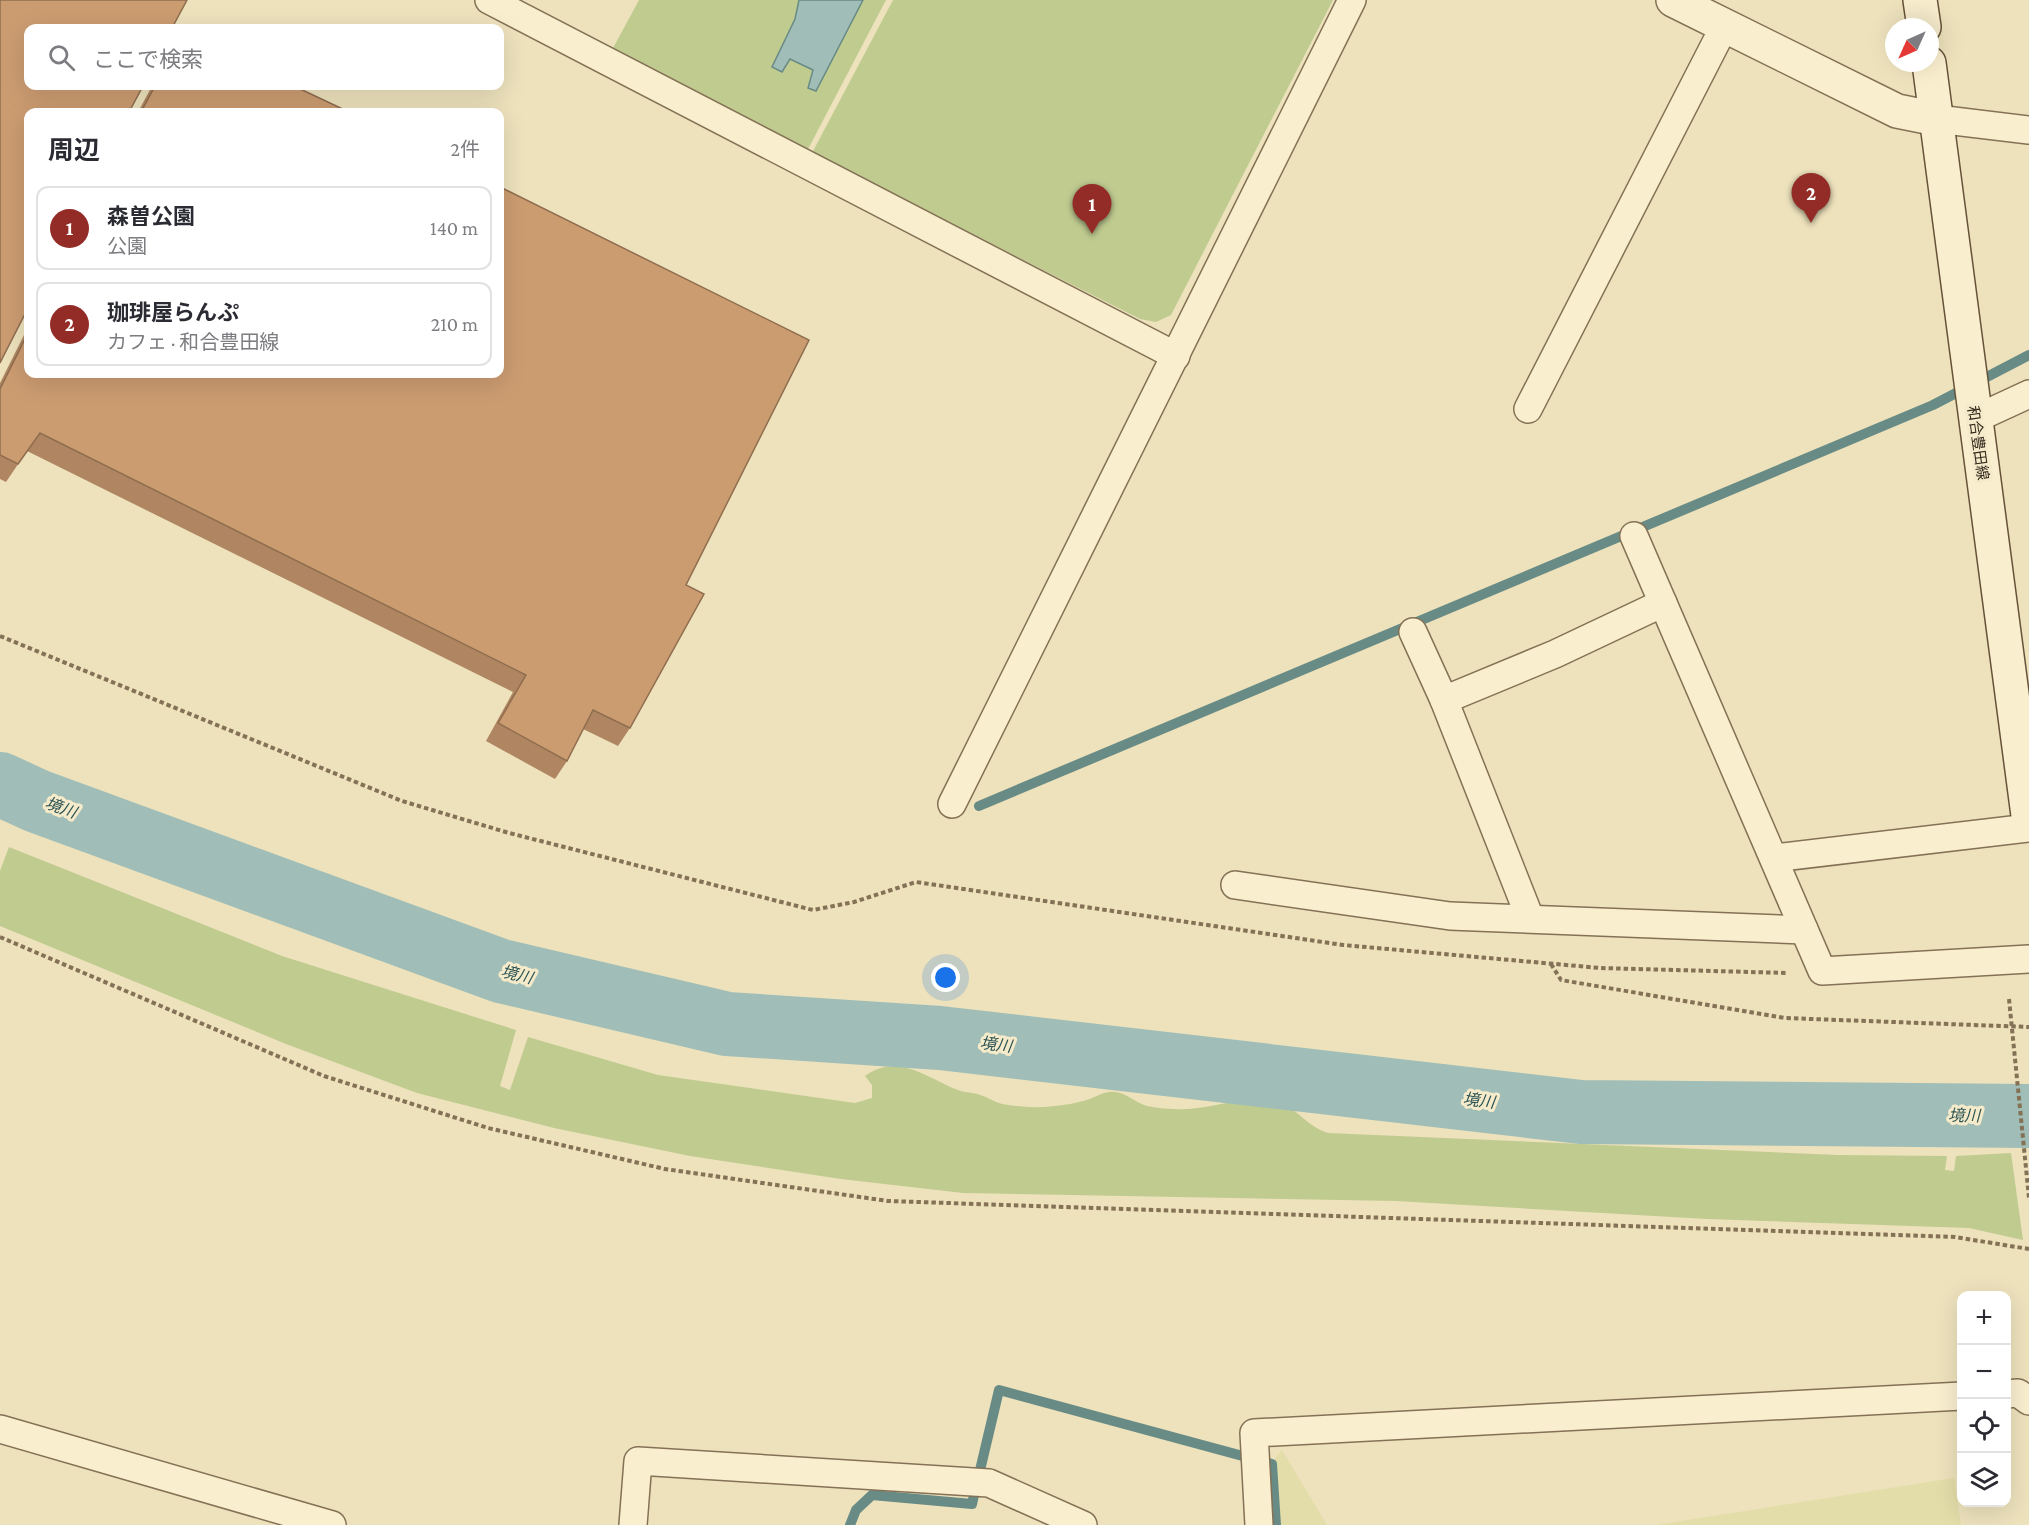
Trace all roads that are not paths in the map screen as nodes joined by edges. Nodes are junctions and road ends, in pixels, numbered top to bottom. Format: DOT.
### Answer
graph roads {
  1 [pos="489,0"];
  2 [pos="1352,0"];
  3 [pos="1673,0"];
  4 [pos="1920,0"];
  5 [pos="1923,18"];
  6 [pos="1724,27"];
  7 [pos="1930,72"];
  8 [pos="1937,119"];
  9 [pos="2029,130"];
  10 [pos="1176,356"];
  11 [pos="2029,394"];
  12 [pos="1528,409"];
  13 [pos="1975,418"];
  14 [pos="1634,536"];
  15 [pos="1663,603"];
  16 [pos="1413,632"];
  17 [pos="1444,700"];
  18 [pos="952,804"];
  19 [pos="2029,823"];
  20 [pos="2029,828"];
  21 [pos="1774,858"];
  22 [pos="1235,885"];
  23 [pos="1530,918"];
  24 [pos="1804,930"];
  25 [pos="2029,959"];
  26 [pos="2011,1394"];
  27 [pos="1957,1396"];
  28 [pos="2029,1401"];
  29 [pos="0,1429"];
  30 [pos="332,1525"];
  31 [pos="633,1525"];
  32 [pos="1083,1525"];
  33 [pos="1259,1525"];
  1 -- 10 [label="street"];
  2 -- 10 [label="street"];
  3 -- 6 [label="main road"];
  4 -- 5 [label="main road"];
  6 -- 8 [label="main road"];
  6 -- 12 [label="street"];
  7 -- 8 [label="main road, 和合豊田線"];
  8 -- 9 [label="street"];
  8 -- 13 [label="main road, 和合豊田線"];
  10 -- 18 [label="street"];
  11 -- 13 [label="street"];
  13 -- 19 [label="main road, 和合豊田線"];
  14 -- 15 [label="street"];
  15 -- 17 [label="street"];
  15 -- 21 [label="street"];
  16 -- 17 [label="street"];
  17 -- 23 [label="street"];
  20 -- 21 [label="street"];
  21 -- 24 [label="street"];
  22 -- 23 [label="street"];
  23 -- 24 [label="street"];
  24 -- 25 [label="street"];
  26 -- 28 [label="street"];
  27 -- 33 [label="street"];
  29 -- 30 [label="street"];
  31 -- 32 [label="street"];
}
